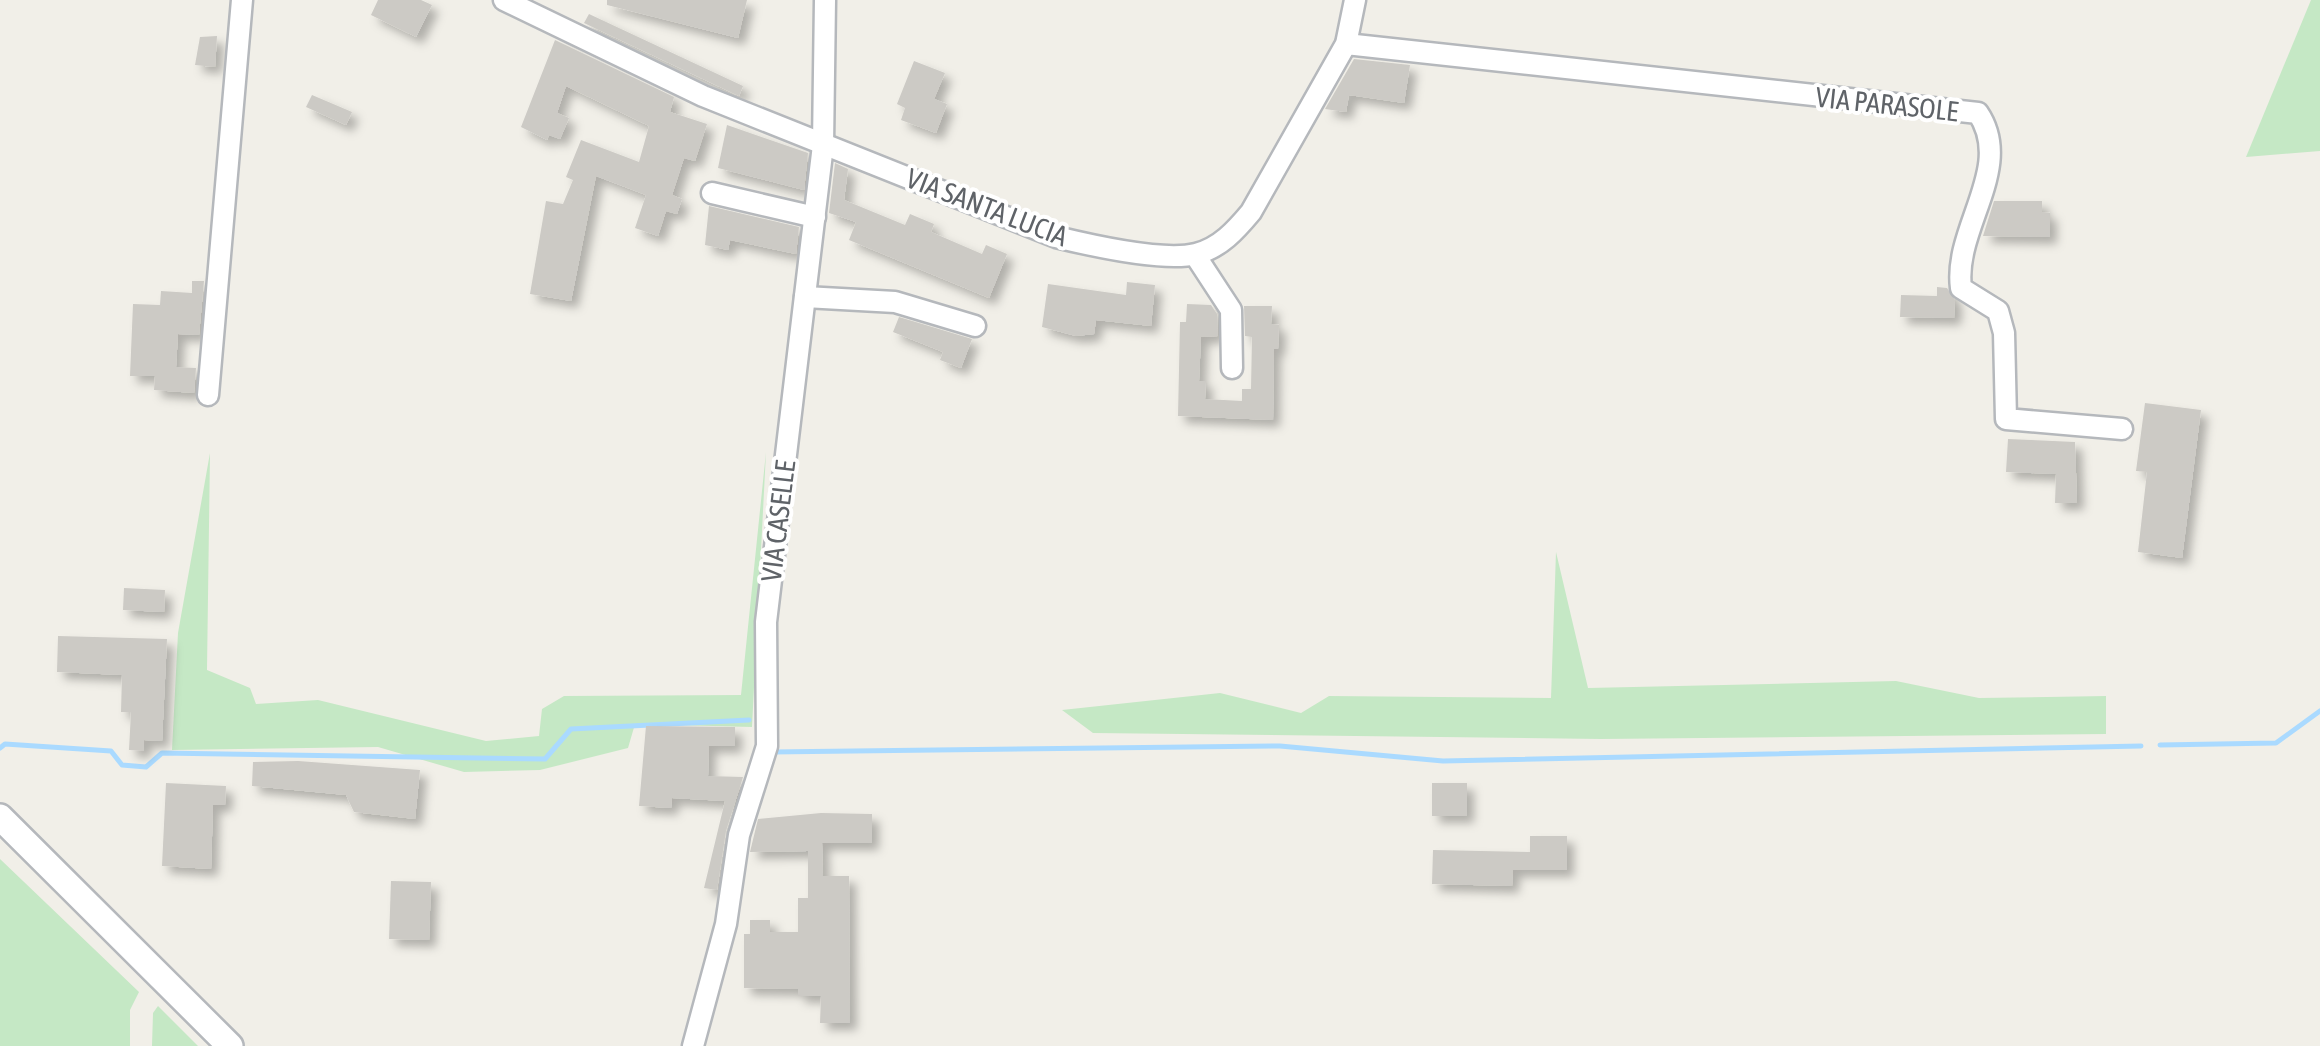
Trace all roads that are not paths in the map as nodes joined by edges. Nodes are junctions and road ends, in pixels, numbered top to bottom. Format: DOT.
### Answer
graph roads {
  1 [pos="242,0"];
  2 [pos="504,0"];
  3 [pos="825,0"];
  4 [pos="1355,0"];
  5 [pos="1346,44"];
  6 [pos="823,145"];
  7 [pos="712,193"];
  8 [pos="814,217"];
  9 [pos="1195,254"];
  10 [pos="805,297"];
  11 [pos="975,326"];
  12 [pos="1232,368"];
  13 [pos="208,395"];
  14 [pos="2122,429"];
  15 [pos="0,817"];
  16 [pos="230,1046"];
  17 [pos="694,1046"];
  1 -- 13 [label="street"];
  2 -- 6 [label="street, VIA SANTA LUCIA"];
  3 -- 6 [label="street, VIA CASELLE"];
  4 -- 5 [label="street"];
  5 -- 9 [label="street"];
  5 -- 14 [label="street, VIA PARASOLE"];
  6 -- 8 [label="street, VIA CASELLE"];
  6 -- 9 [label="street, VIA SANTA LUCIA"];
  7 -- 8 [label="street"];
  8 -- 10 [label="street, VIA CASELLE"];
  9 -- 12 [label="street"];
  10 -- 11 [label="street"];
  10 -- 17 [label="street, VIA CASELLE"];
  15 -- 16 [label="street"];
}
